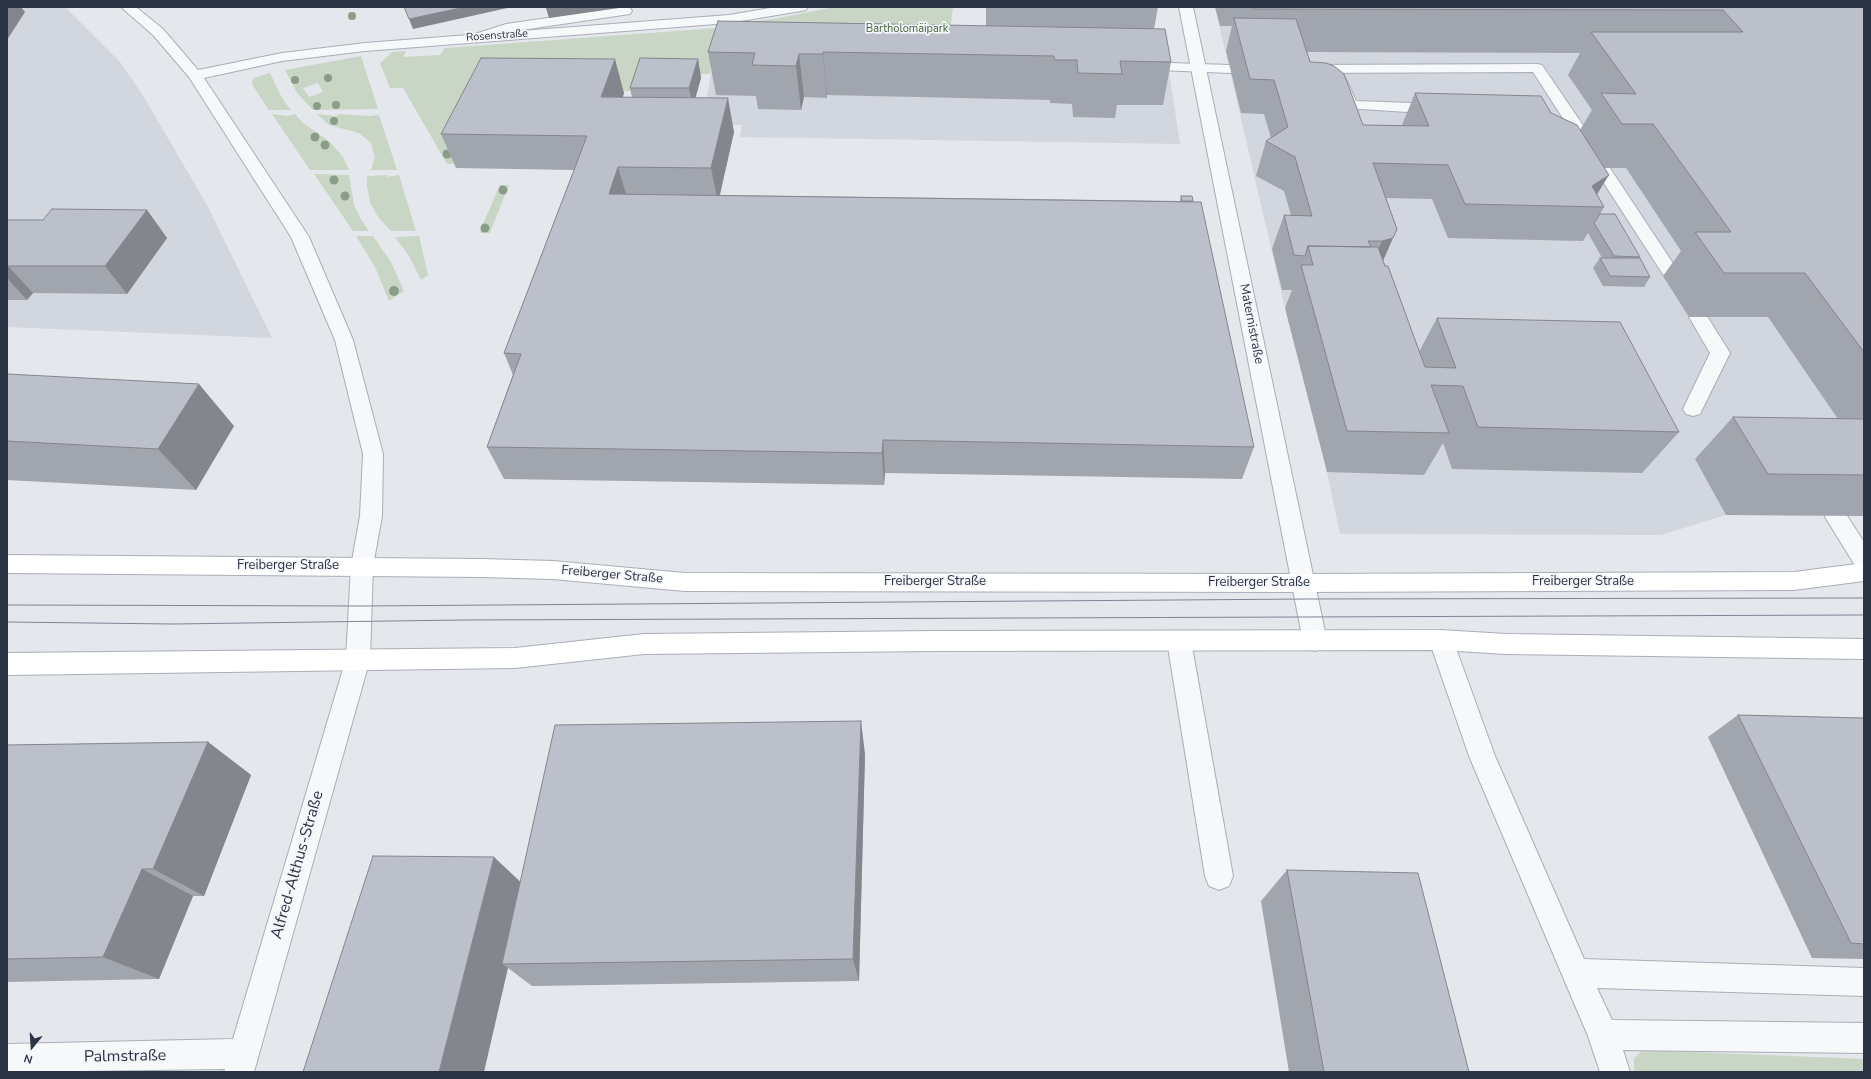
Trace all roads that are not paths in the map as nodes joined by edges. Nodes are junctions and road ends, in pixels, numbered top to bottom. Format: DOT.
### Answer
graph roads {
  1 [pos="128,7"];
  2 [pos="801,7"];
  3 [pos="1186,7"];
  4 [pos="625,11"];
  5 [pos="480,37"];
  6 [pos="1131,66"];
  7 [pos="1200,68"];
  8 [pos="1230,69"];
  9 [pos="1292,69"];
  10 [pos="1335,69"];
  11 [pos="195,75"];
  12 [pos="1456,110"];
  13 [pos="1583,137"];
  14 [pos="1602,168"];
  15 [pos="1672,276"];
  16 [pos="1698,317"];
  17 [pos="1693,410"];
  18 [pos="1836,517"];
  19 [pos="1864,561"];
  20 [pos="7,564"];
  21 [pos="362,566"];
  22 [pos="1864,572"];
  23 [pos="1304,583"];
  24 [pos="1441,640"];
  25 [pos="1179,641"];
  26 [pos="1316,641"];
  27 [pos="1864,649"];
  28 [pos="358,659"];
  29 [pos="7,664"];
  30 [pos="1219,876"];
  31 [pos="1576,974"];
  32 [pos="1864,982"];
  33 [pos="1603,1035"];
  34 [pos="1864,1038"];
  35 [pos="7,1059"];
  36 [pos="242,1063"];
  37 [pos="1615,1072"];
  1 -- 11 [label="street, Alfred-Althus-Straße"];
  2 -- 5 [label="street, Rosenstraße"];
  3 -- 7 [label="street, Maternistraße"];
  4 -- 5 [label="street"];
  5 -- 11 [label="street, Rosenstraße"];
  6 -- 7 [label="street"];
  7 -- 8 [label="street"];
  7 -- 23 [label="street, Maternistraße"];
  9 -- 10 [label="street"];
  10 -- 12 [label="street"];
  10 -- 13 [label="street"];
  11 -- 21 [label="street, Alfred-Althus-Straße"];
  14 -- 15 [label="street"];
  16 -- 17 [label="street"];
  18 -- 19 [label="street"];
  20 -- 21 [label="street, Freiberger Straße"];
  21 -- 23 [label="street, Freiberger Straße"];
  21 -- 28 [label="street, Alfred-Althus-Straße"];
  22 -- 23 [label="street, Freiberger Straße"];
  23 -- 26 [label="street, Maternistraße"];
  24 -- 26 [label="street"];
  24 -- 27 [label="street"];
  24 -- 31 [label="street"];
  25 -- 26 [label="street"];
  25 -- 28 [label="street"];
  25 -- 30 [label="street"];
  28 -- 29 [label="street"];
  28 -- 36 [label="street, Alfred-Althus-Straße"];
  31 -- 32 [label="street"];
  31 -- 33 [label="street"];
  33 -- 34 [label="street"];
  33 -- 37 [label="street"];
  35 -- 36 [label="street, Palmstraße"];
}
